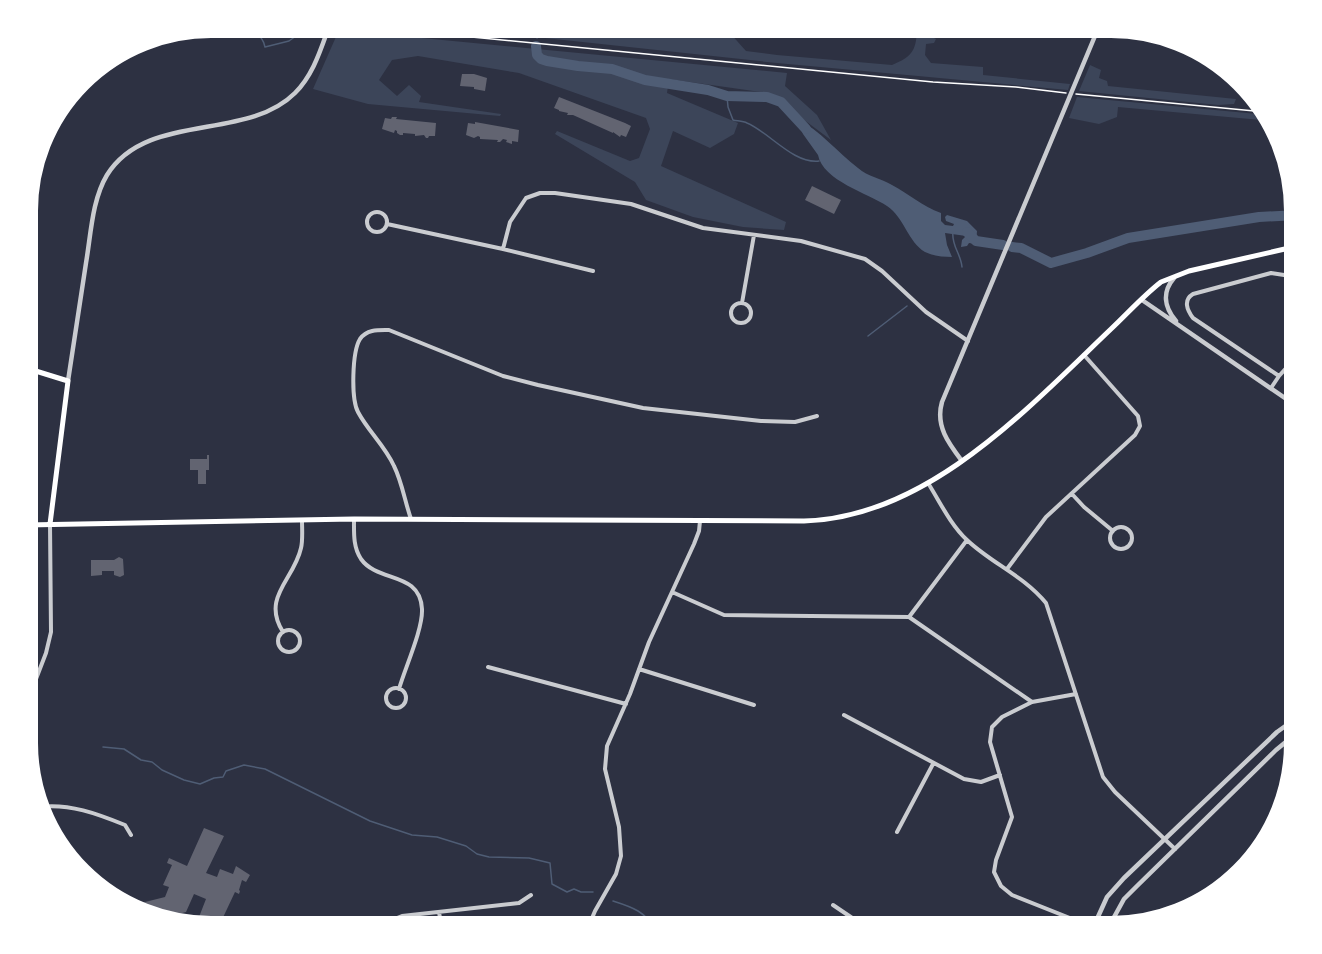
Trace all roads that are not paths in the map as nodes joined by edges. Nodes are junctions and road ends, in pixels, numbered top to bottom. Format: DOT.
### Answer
graph roads {
  1 [pos="326,34"];
  2 [pos="1095,35"];
  3 [pos="387,224"];
  4 [pos="754,235"];
  5 [pos="1287,248"];
  6 [pos="503,249"];
  7 [pos="593,272"];
  8 [pos="1177,274"];
  9 [pos="1287,276"];
  10 [pos="1142,300"];
  11 [pos="742,303"];
  12 [pos="1181,328"];
  13 [pos="968,341"];
  14 [pos="1084,355"];
  15 [pos="1287,367"];
  16 [pos="34,371"];
  17 [pos="1279,376"];
  18 [pos="68,381"];
  19 [pos="1271,388"];
  20 [pos="1287,399"];
  21 [pos="817,416"];
  22 [pos="963,461"];
  23 [pos="928,483"];
  24 [pos="1072,494"];
  25 [pos="354,519"];
  26 [pos="411,519"];
  27 [pos="302,520"];
  28 [pos="699,521"];
  29 [pos="50,524"];
  30 [pos="35,525"];
  31 [pos="1113,531"];
  32 [pos="967,540"];
  33 [pos="1006,569"];
  34 [pos="672,592"];
  35 [pos="909,617"];
  36 [pos="283,632"];
  37 [pos="488,667"];
  38 [pos="639,669"];
  39 [pos="35,682"];
  40 [pos="399,689"];
  41 [pos="1076,694"];
  42 [pos="1032,702"];
  43 [pos="626,704"];
  44 [pos="754,705"];
  45 [pos="844,715"];
  46 [pos="1287,725"];
  47 [pos="1287,741"];
  48 [pos="933,764"];
  49 [pos="1000,775"];
  50 [pos="47,807"];
  51 [pos="897,832"];
  52 [pos="131,835"];
  53 [pos="1164,838"];
  54 [pos="1175,849"];
  55 [pos="531,895"];
  56 [pos="833,904"];
  57 [pos="439,912"];
  58 [pos="394,919"];
  59 [pos="440,919"];
  60 [pos="591,919"];
  61 [pos="855,920"];
  62 [pos="1071,920"];
  63 [pos="1096,920"];
  64 [pos="1113,920"];
  1 -- 18 [label="street"];
  2 -- 13 [label="street"];
  3 -- 3 [label="street"];
  3 -- 6 [label="street"];
  4 -- 6 [label="street"];
  4 -- 11 [label="street"];
  4 -- 13 [label="street"];
  5 -- 8 [label="main road"];
  6 -- 7 [label="street"];
  8 -- 10 [label="main road"];
  8 -- 12 [label="street"];
  9 -- 17 [label="street"];
  10 -- 12 [label="street"];
  10 -- 14 [label="main road"];
  11 -- 11 [label="street"];
  12 -- 19 [label="street"];
  13 -- 22 [label="street"];
  14 -- 22 [label="main road"];
  14 -- 24 [label="street"];
  15 -- 17 [label="street"];
  16 -- 18 [label="main road"];
  17 -- 19 [label="street"];
  18 -- 29 [label="main road"];
  19 -- 20 [label="street"];
  21 -- 26 [label="street"];
  22 -- 23 [label="main road"];
  23 -- 28 [label="main road"];
  23 -- 32 [label="street"];
  24 -- 31 [label="street"];
  24 -- 33 [label="street"];
  25 -- 26 [label="main road"];
  25 -- 27 [label="main road"];
  25 -- 40 [label="street"];
  26 -- 28 [label="main road"];
  27 -- 29 [label="main road"];
  27 -- 36 [label="street"];
  28 -- 34 [label="street"];
  29 -- 30 [label="main road"];
  29 -- 39 [label="street"];
  31 -- 31 [label="street"];
  32 -- 33 [label="street"];
  32 -- 35 [label="street"];
  33 -- 41 [label="street"];
  34 -- 35 [label="street"];
  34 -- 38 [label="street"];
  35 -- 42 [label="street"];
  36 -- 36 [label="street"];
  37 -- 43 [label="street"];
  38 -- 43 [label="street"];
  38 -- 44 [label="street"];
  40 -- 40 [label="street"];
  41 -- 42 [label="street"];
  41 -- 53 [label="street"];
  42 -- 49 [label="street"];
  43 -- 60 [label="street"];
  45 -- 48 [label="street"];
  46 -- 53 [label="street"];
  47 -- 54 [label="street"];
  48 -- 49 [label="street"];
  48 -- 51 [label="street"];
  49 -- 62 [label="street"];
  50 -- 52 [label="street"];
  53 -- 54 [label="street"];
  53 -- 63 [label="street"];
  54 -- 64 [label="street"];
  55 -- 57 [label="street"];
  56 -- 61 [label="street"];
  57 -- 58 [label="street"];
  57 -- 59 [label="street"];
}
